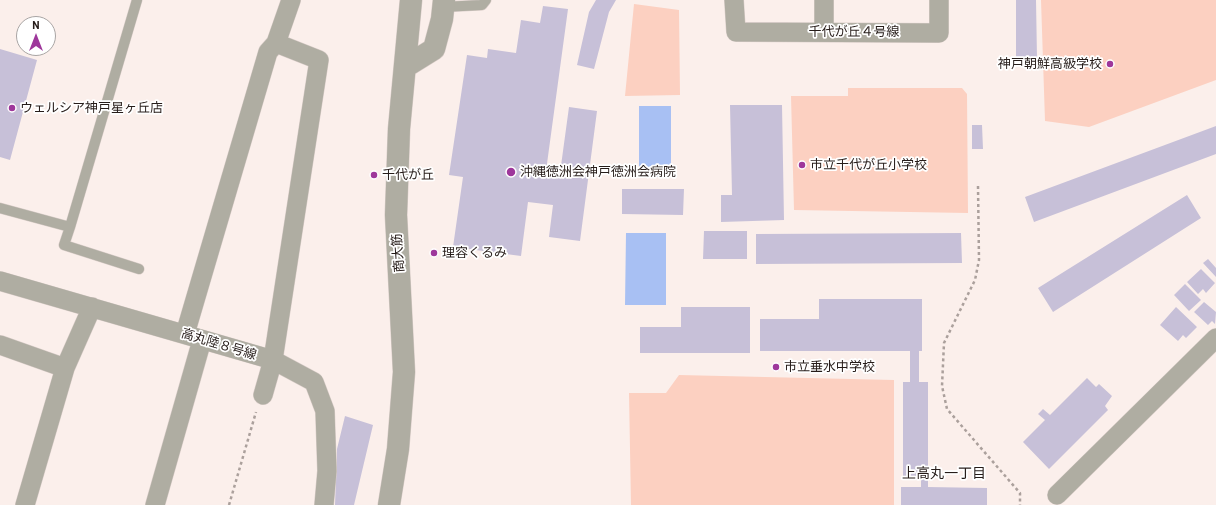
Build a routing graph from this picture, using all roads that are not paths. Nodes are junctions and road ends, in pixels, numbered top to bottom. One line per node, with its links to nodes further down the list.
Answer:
1 (137, 0): 13 (lane)
2 (291, 0): 10 (street)
3 (411, 0): 11 (street, 商大筋)
4 (486, 0): 8 (lane)
5 (734, 0): 9 (street, 千代が丘４号線)
6 (824, 0): 9 (street)
7 (938, 0): 9 (street, 千代が丘４号線)
8 (444, 3): 11 (street)
9 (824, 32)
10 (276, 43): 17 (street); 20 (street)
11 (405, 67): 27 (street, 商大筋)
12 (0, 208): 13 (lane)
13 (70, 227): 14 (lane)
14 (138, 269)
15 (0, 281): 16 (street, 高丸陸８号線)
16 (92, 307): 17 (street, 高丸陸８号線); 21 (street)
17 (194, 337): 20 (street, 高丸陸８号線); 25 (street)
18 (1216, 338): 23 (street)
19 (0, 345): 21 (street)
20 (273, 360): 22 (street); 26 (street, 高丸陸８号線)
21 (65, 368): 24 (street)
22 (263, 395)
23 (1057, 495)
24 (25, 505)
25 (156, 505)
26 (324, 505)
27 (389, 505)

